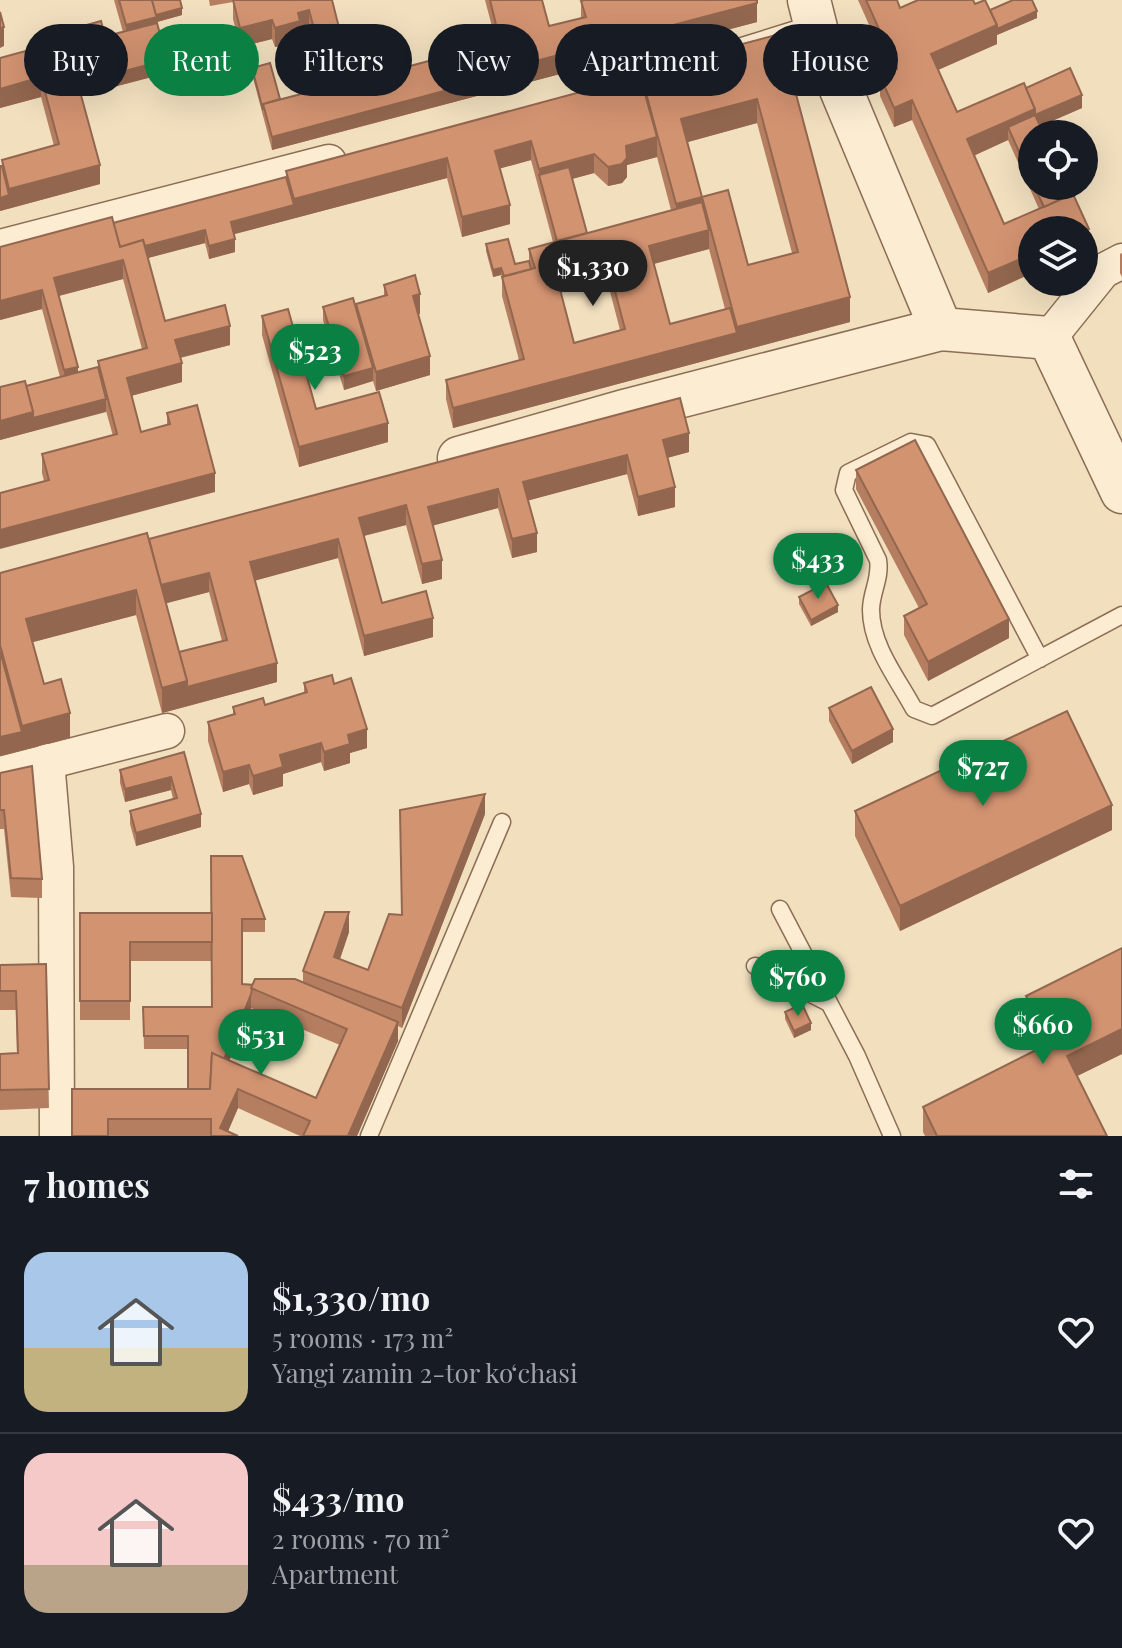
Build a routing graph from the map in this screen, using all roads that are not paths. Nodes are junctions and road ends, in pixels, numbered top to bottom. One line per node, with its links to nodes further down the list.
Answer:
1 (813, 16): 2 (street); 6 (street)
2 (747, 47)
3 (366, 152): 4 (street)
4 (0, 247)
5 (1122, 261): 7 (street)
6 (941, 329): 7 (street); 8 (street)
7 (1049, 338): 9 (street)
8 (418, 469)
9 (1122, 492)
10 (1122, 615): 11 (lane)
11 (1040, 659): 11 (lane)
12 (167, 731): 13 (street)
13 (47, 761): 14 (street); 19 (street)
14 (0, 774)
15 (502, 822): 20 (lane)
16 (780, 909): 18 (lane)
17 (755, 966): 18 (lane)
18 (829, 1003): 21 (lane)
19 (57, 1136)
20 (369, 1136)
21 (892, 1136)

